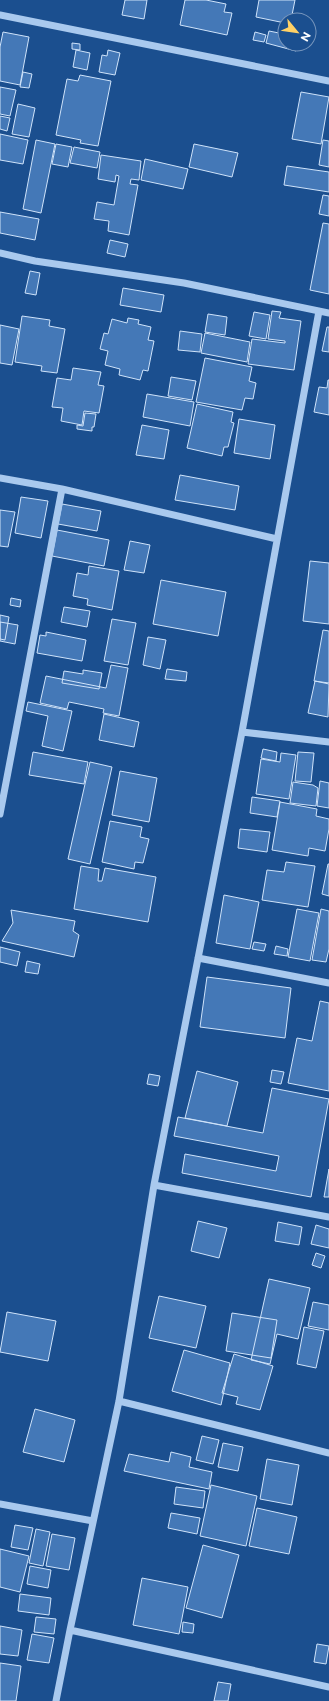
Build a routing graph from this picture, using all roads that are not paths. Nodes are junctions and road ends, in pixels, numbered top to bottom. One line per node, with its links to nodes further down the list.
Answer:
1 (0, 15): 2 (street)
2 (329, 81)
3 (0, 253): 4 (street)
4 (319, 311): 5 (street); 8 (street)
5 (329, 313)
6 (0, 478): 7 (street)
7 (62, 489): 8 (street); 11 (street)
8 (277, 538): 9 (street)
9 (242, 732): 10 (street); 12 (street)
10 (329, 742)
11 (0, 814)
12 (198, 958): 13 (street); 14 (street)
13 (329, 983)
14 (154, 1185): 15 (street); 16 (street)
15 (329, 1217)
16 (119, 1401): 17 (street); 19 (street)
17 (329, 1452)
18 (0, 1504): 19 (street)
19 (94, 1521): 20 (street)
20 (70, 1630): 21 (street); 22 (street)
21 (329, 1687)
22 (56, 1701)

